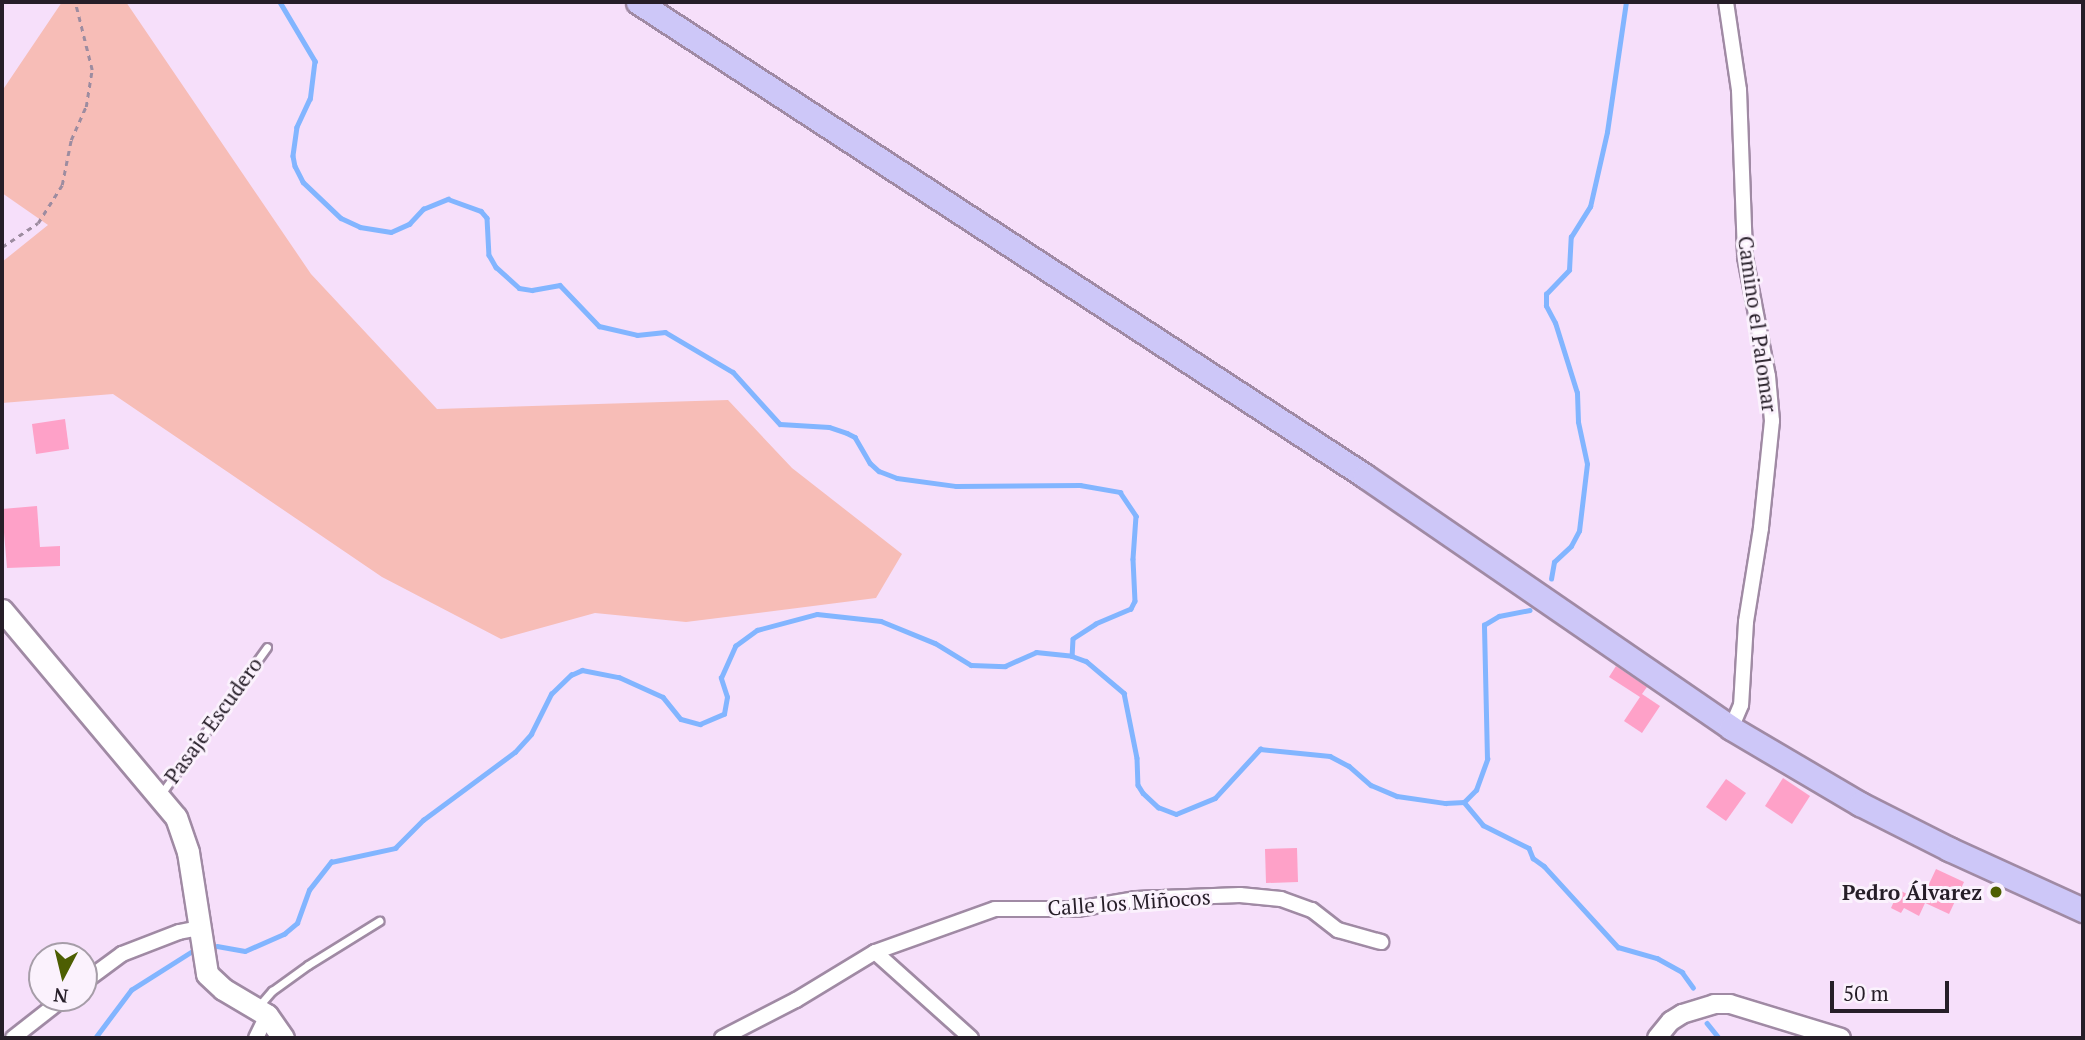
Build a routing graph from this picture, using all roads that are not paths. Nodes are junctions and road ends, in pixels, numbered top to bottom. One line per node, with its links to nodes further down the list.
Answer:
1 (638, 2): 5 (main road)
2 (1726, 2): 5 (street, Camino el Palomar)
3 (2, 610): 6 (main road)
4 (267, 647): 6 (lane, Pasaje Escudero)
5 (1731, 728): 7 (main road)
6 (160, 794): 9 (main road)
7 (2083, 910)
8 (379, 921): 14 (lane)
9 (200, 928): 12 (street); 14 (main road)
10 (1381, 942): 11 (street, Calle los Miñocos)
11 (875, 952): 18 (street, Calle los Miñocos); 19 (street)
12 (98, 972)
13 (46, 1012): 15 (street)
14 (262, 1012): 16 (street); 17 (main road)
15 (13, 1038)
16 (256, 1038)
17 (283, 1038)
18 (722, 1038)
19 (971, 1038)
20 (1657, 1038): 21 (street)
21 (1841, 1038)

